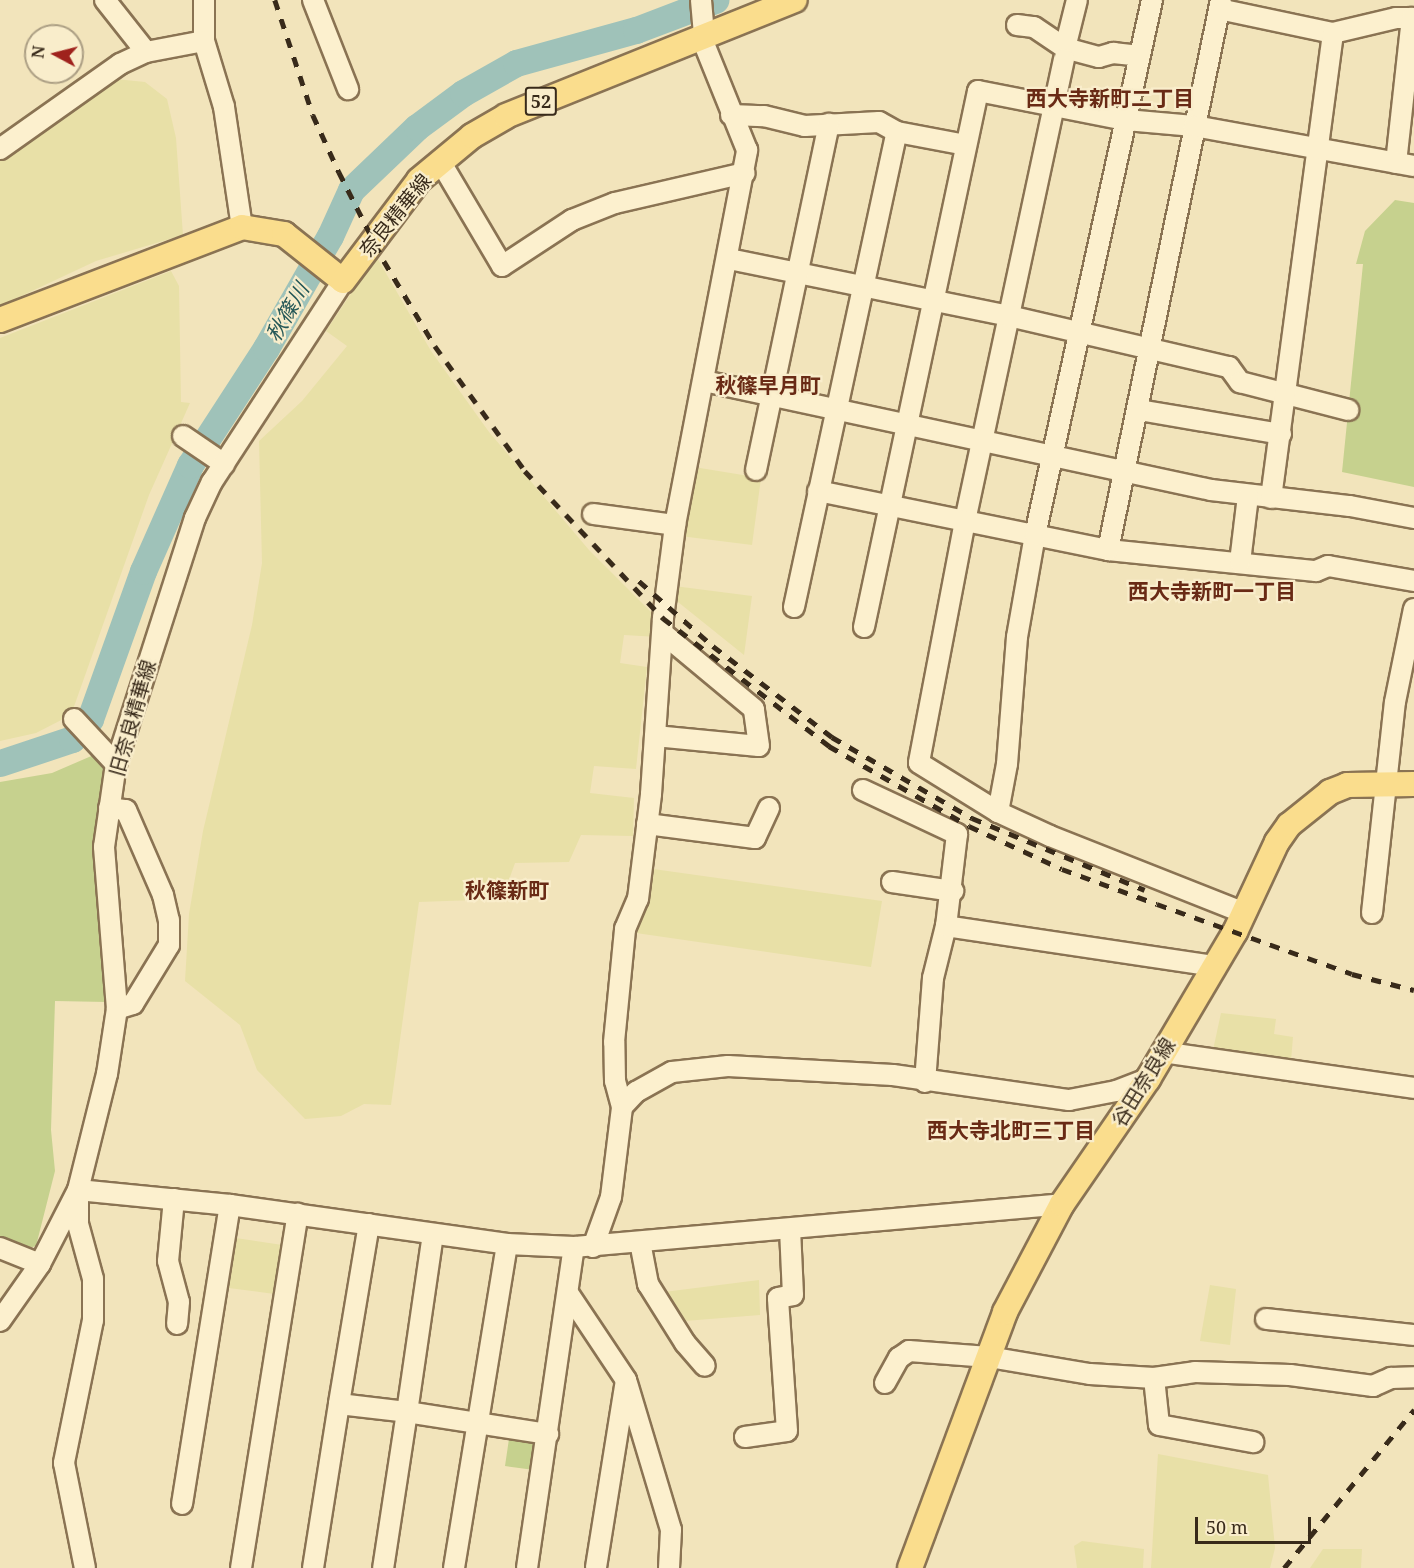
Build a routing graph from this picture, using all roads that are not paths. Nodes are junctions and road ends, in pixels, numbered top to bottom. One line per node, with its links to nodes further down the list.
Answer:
1 (105, 0): 14 (street)
2 (204, 0): 13 (street)
3 (313, 0): 17 (street)
4 (701, 0): 12 (street)
5 (795, 0): 12 (main road, 奈良精華線 / 52)
6 (1077, 0): 15 (street)
7 (1152, 0): 16 (street)
8 (1220, 5): 11 (street); 22 (street)
9 (1413, 18): 11 (street); 28 (street)
10 (1017, 25): 15 (street)
11 (1333, 33): 25 (street)
12 (703, 34): 19 (street); 27 (main road, 奈良精華線 / 52)
13 (204, 41): 14 (street); 30 (street)
14 (146, 52): 26 (street)
15 (1064, 53): 16 (street); 18 (street)
16 (1140, 56): 20 (street)
17 (348, 89)
18 (1053, 107): 20 (street); 24 (street); 36 (street)
19 (731, 115): 21 (street); 29 (street)
20 (1126, 120): 22 (street); 38 (street)
21 (829, 124): 23 (street); 32 (street)
22 (1194, 126): 25 (street); 39 (street)
23 (897, 132): 24 (street); 34 (street)
24 (966, 146): 35 (street)
25 (1321, 148): 28 (street); 41 (street)
26 (0, 149)
27 (440, 161): 29 (street); 33 (main road, 奈良精華線 / 52)
28 (1405, 164)
29 (745, 173): 31 (street)
30 (242, 227): 33 (main road); 37 (main road)
31 (729, 259): 32 (street); 40 (street)
32 (796, 270): 34 (street); 42 (street)
33 (338, 277): 51 (street, 旧奈良精華線 / 52)
34 (864, 287): 35 (street); 43 (street)
35 (932, 301): 36 (street); 46 (street)
36 (1009, 316): 38 (street); 49 (street)
37 (0, 320)
38 (1079, 333): 39 (street); 50 (street)
39 (1151, 351): 41 (street); 44 (street)
40 (704, 381): 42 (street); 61 (street)
41 (1288, 391): 45 (street); 47 (street)
42 (771, 394): 43 (street); 52 (street)
43 (836, 410): 46 (street); 54 (street)
44 (1138, 410): 47 (street); 53 (street)
45 (1348, 410)
46 (906, 425): 49 (street); 57 (street)
47 (1281, 434): 56 (street)
48 (183, 436): 51 (street)
49 (982, 440): 50 (street); 60 (street)
50 (1053, 456): 53 (street); 62 (street)
51 (224, 464): 72 (street, 旧奈良精華線 / 52)
52 (756, 470)
53 (1125, 472): 55 (street); 63 (street)
54 (818, 491): 57 (street); 66 (street)
55 (1248, 495): 56 (street); 64 (street)
56 (1271, 498): 59 (street)
57 (888, 505): 60 (street); 68 (street)
58 (593, 514): 61 (street)
59 (1414, 518)
60 (965, 521): 62 (street); 78 (street)
61 (675, 525): 69 (street)
62 (1035, 536): 63 (street); 78 (street)
63 (1108, 550): 64 (street)
64 (1240, 562): 65 (street)
65 (1414, 581)
66 (794, 607)
67 (1414, 609): 73 (street)
68 (864, 627)
69 (665, 635): 71 (street); 71 (street)
70 (74, 719): 72 (street)
71 (655, 736): 79 (street)
72 (116, 764): 76 (street, 旧奈良精華線 / 52)
73 (1387, 782): 74 (main road, 谷田奈良線); 82 (main road, 谷田奈良線); 83 (street)
74 (1414, 784)
75 (863, 790): 81 (street)
76 (109, 808): 86 (street, 旧奈良精華線 / 52); 86 (street)
77 (769, 808): 79 (street)
78 (998, 812): 82 (street)
79 (647, 824): 91 (street)
80 (892, 882): 81 (street)
81 (953, 891): 84 (street)
82 (1242, 912): 85 (main road, 谷田奈良線)
83 (1372, 913)
84 (946, 926): 85 (street); 89 (street)
85 (1215, 966): 87 (main road, 谷田奈良線)
86 (117, 1009): 92 (street, 旧奈良精華線 / 52)
87 (1162, 1052): 88 (main road, 谷田奈良線); 90 (street)
88 (1148, 1079): 89 (street); 94 (main road, 谷田奈良線)
89 (925, 1082): 91 (street)
90 (1414, 1088)
91 (622, 1107): 102 (street)
92 (78, 1190): 93 (street); 104 (street, 旧奈良精華線 / 52); 123 (street)
93 (174, 1199): 95 (street); 108 (street)
94 (1062, 1204): 98 (street); 110 (main road, 谷田奈良線)
95 (230, 1205): 96 (street); 122 (street)
96 (298, 1214): 97 (street); 124 (street)
97 (369, 1224): 99 (street); 116 (street)
98 (790, 1228): 100 (street); 120 (street)
99 (433, 1234): 101 (street); 117 (street)
100 (640, 1242): 102 (street); 111 (street)
101 (507, 1244): 102 (street); 118 (street)
102 (584, 1247): 105 (street)
103 (0, 1248): 104 (street)
104 (39, 1264): 107 (street, 旧奈良精華線 / 52)
105 (568, 1293): 114 (street); 119 (street)
106 (1266, 1319): 109 (street)
107 (0, 1321)
108 (177, 1324)
109 (1414, 1335)
110 (988, 1357): 113 (street); 115 (street); 131 (main road, 谷田奈良線)
111 (705, 1366)
112 (1414, 1377): 113 (street)
113 (1154, 1378): 121 (street)
114 (626, 1380): 129 (street); 130 (street)
115 (885, 1383)
116 (339, 1404): 117 (street); 125 (street)
117 (407, 1412): 118 (street); 126 (street)
118 (477, 1422): 119 (street); 127 (street)
119 (548, 1434): 128 (street)
120 (746, 1437)
121 (1253, 1442)
122 (182, 1504)
123 (85, 1568)
124 (241, 1568)
125 (313, 1568)
126 (383, 1568)
127 (454, 1568)
128 (526, 1568)
129 (596, 1568)
130 (669, 1568)
131 (910, 1568)

